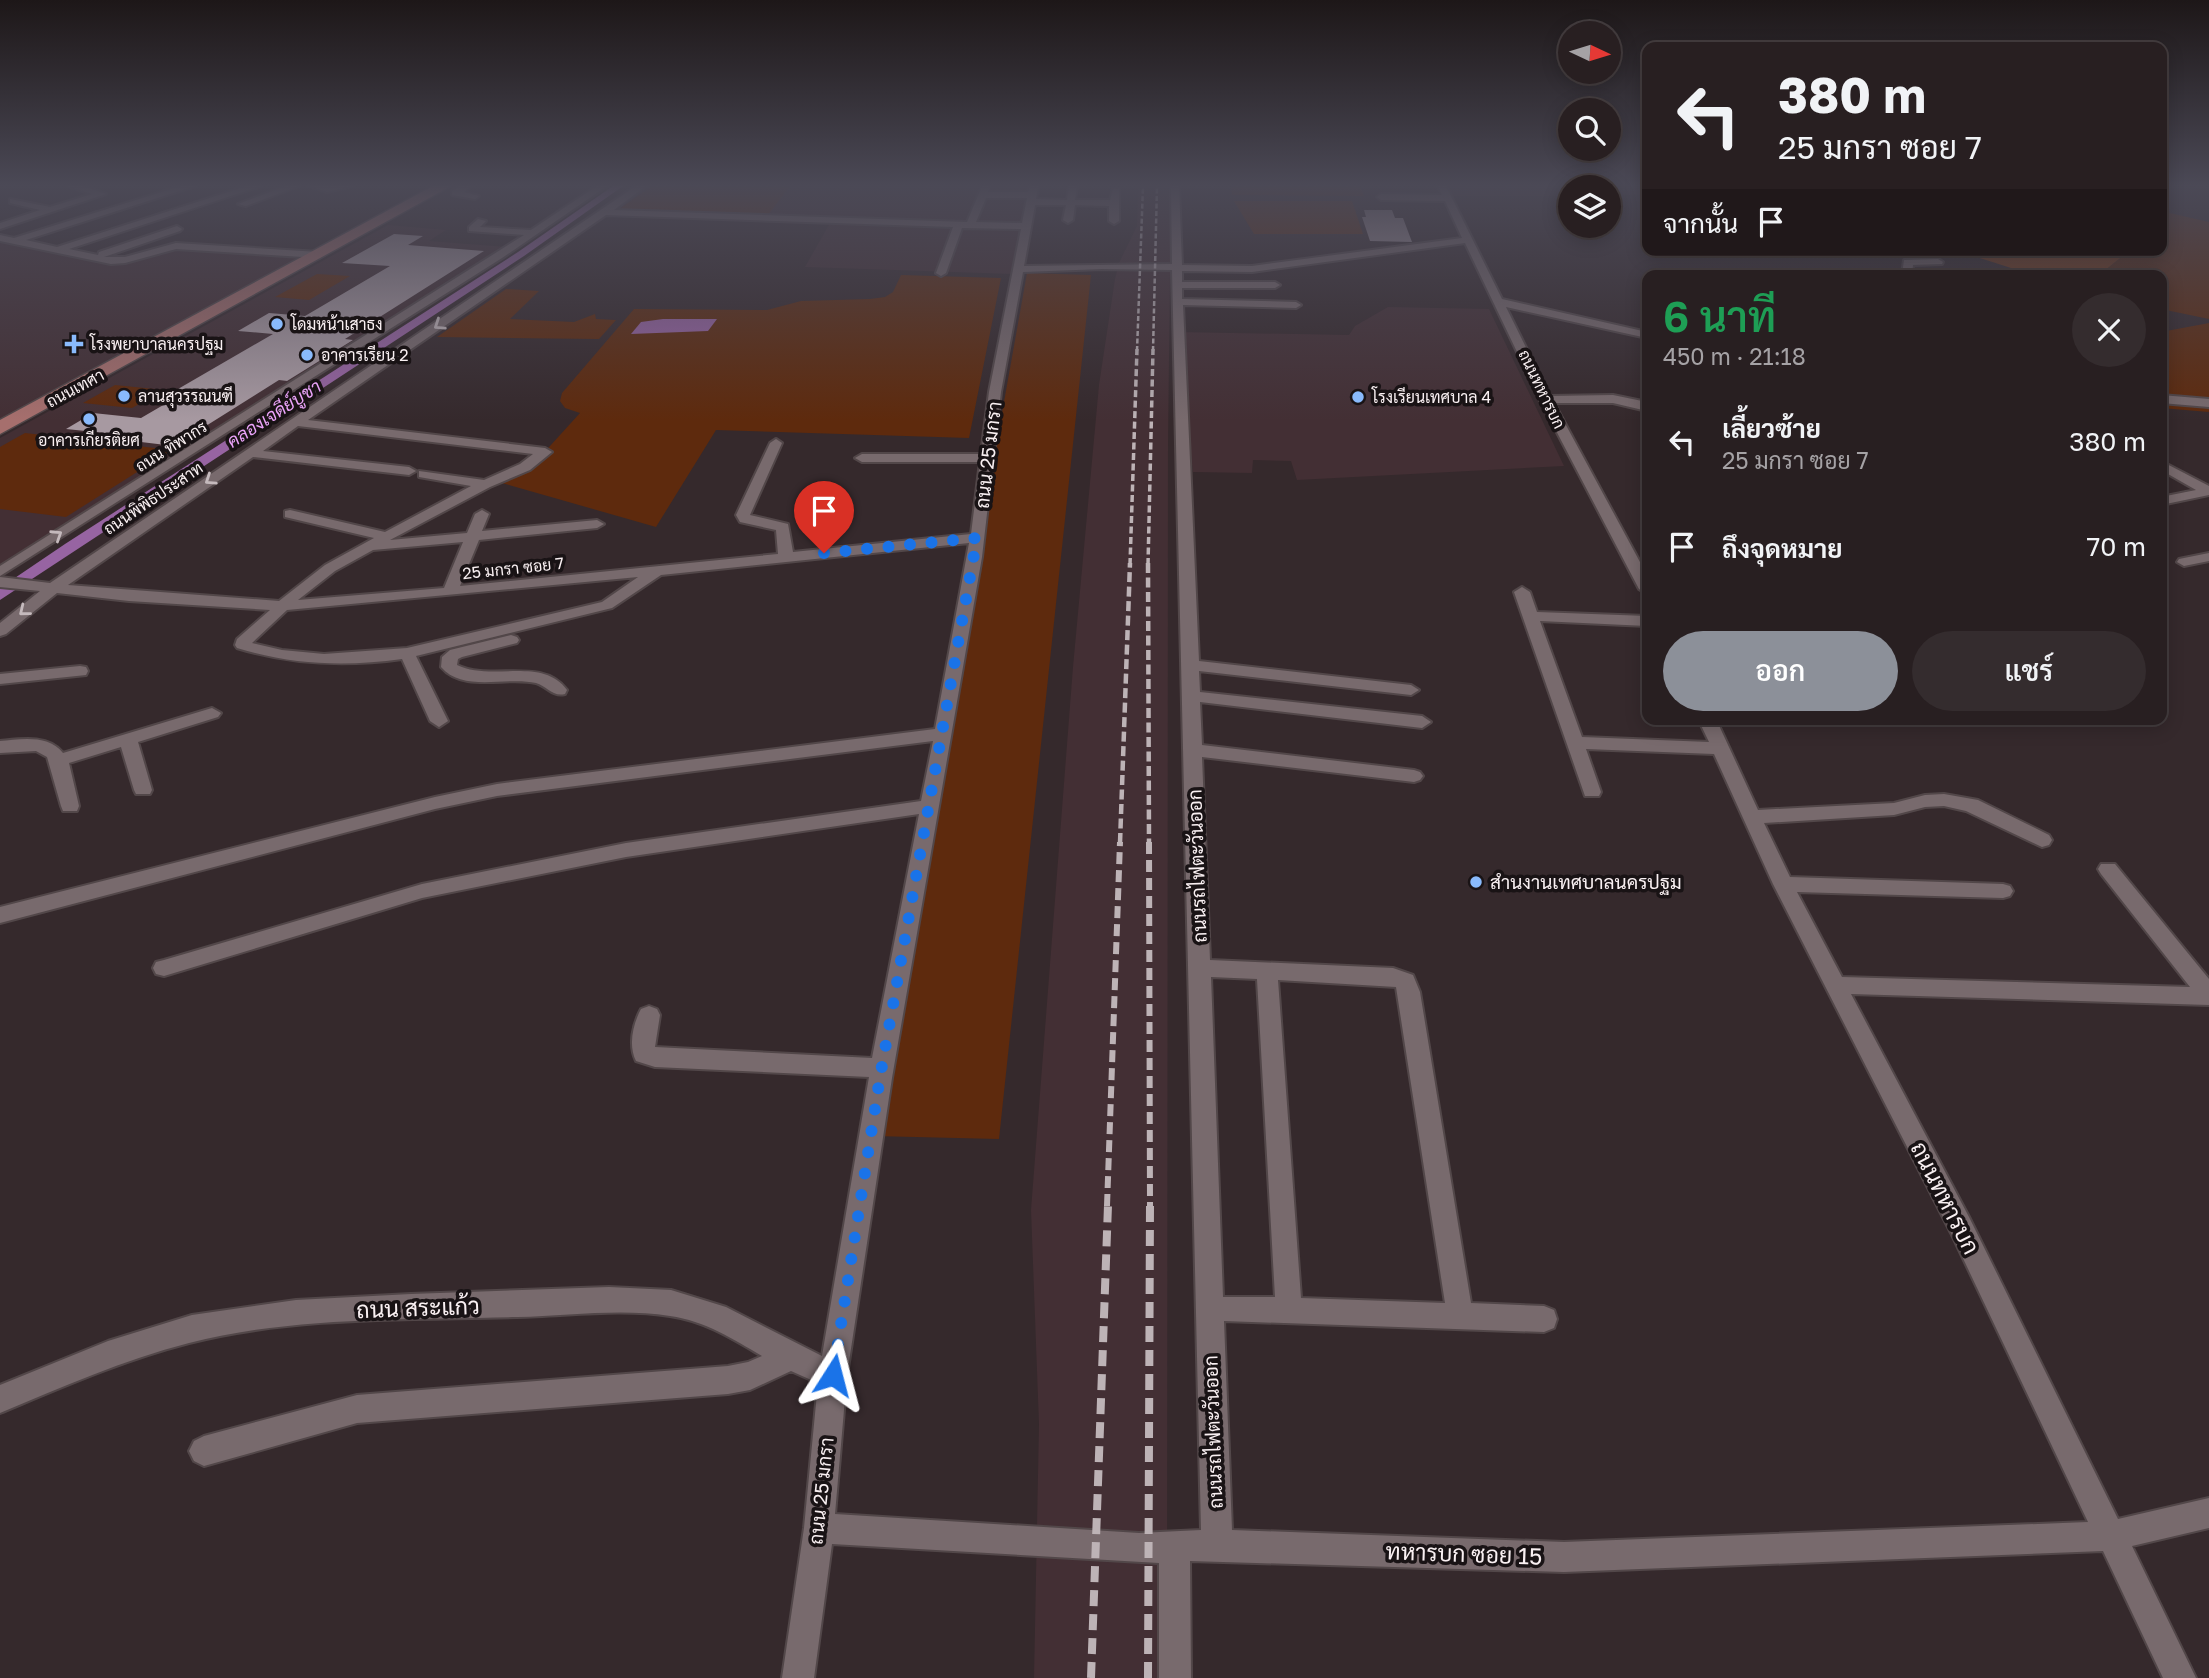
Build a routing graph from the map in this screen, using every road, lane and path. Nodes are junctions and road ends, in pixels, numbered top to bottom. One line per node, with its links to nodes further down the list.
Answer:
1 (302, 264): 21 (main road, ถนนเทศา)
2 (486, 264): 43 (street, ถนน ทิพากร, one-way to 2)
3 (529, 264): 20 (street, ถนนพิพิธประสาท, one-way to 20)
4 (945, 264): 10 (street)
5 (1018, 264): 9 (street, ถนน 25 มกรา)
6 (1177, 264): 11 (street, ถนนรถไฟตะวันออก)
7 (1287, 264): 11 (street)
8 (1481, 264): 13 (street, ถนนทหารบก)
9 (1017, 268): 11 (street); 25 (street, ถนน 25 มกรา)
10 (942, 273)
11 (1177, 285): 12 (street); 14 (street); 55 (street, ถนนรถไฟตะวันออก)
12 (1275, 285)
13 (1500, 302): 15 (street); 16 (street, ถนนทหารบก)
14 (1296, 305)
15 (1642, 334)
16 (1546, 400): 19 (street); 44 (street, ถนนทหารบก)
17 (2167, 400): 18 (street)
18 (2209, 403)
19 (1642, 406)
20 (296, 422): 23 (street, ถนนพิพิธประสาท); 29 (street)
21 (0, 428)
22 (776, 443): 39 (street)
23 (250, 453): 27 (street); 46 (street, ถนนพิพิธประสาท, one-way to 46)
24 (862, 458): 25 (street)
25 (987, 458): 37 (street, ถนน 25 มกรา)
26 (2167, 468): 30 (street)
27 (409, 471)
28 (424, 474): 29 (street)
29 (485, 484): 35 (street)
30 (2209, 491): 31 (street)
31 (2167, 500)
32 (290, 514): 35 (street)
33 (482, 514): 36 (street)
34 (597, 524): 36 (street)
35 (385, 536): 38 (street)
36 (473, 536): 38 (street); 47 (street)
37 (977, 538): 39 (street, 25 มกรา ซอย 7); 65 (street, ถนน 25 มกรา)
38 (364, 547): 49 (street)
39 (786, 556): 42 (street, 25 มกรา ซอย 7)
40 (2209, 557): 41 (street)
41 (2184, 562)
42 (659, 569): 47 (street, 25 มกรา ซอย 7); 52 (street)
43 (0, 572)
44 (1642, 580)
45 (0, 582): 46 (street, 25 มกรา ซอย 7)
46 (47, 587): 49 (street, 25 มกรา ซอย 7); 53 (street, ถนนพิพิธประสาท, one-way to 53)
47 (450, 592): 49 (street, 25 มกรา ซอย 7)
48 (1522, 592): 50 (street)
49 (284, 606): 54 (street)
50 (1530, 617): 51 (street); 67 (street)
51 (1642, 621)
52 (536, 622): 54 (street); 58 (street)
53 (0, 631)
54 (407, 653): 62 (street)
55 (1191, 665): 59 (street); 60 (street, ถนนรถไฟตะวันออก)
56 (80, 671): 57 (street)
57 (0, 679)
58 (559, 690)
59 (1411, 690)
60 (1192, 696): 63 (street); 70 (street, ถนนรถไฟตะวันออก)
61 (212, 713): 66 (street)
62 (439, 721)
63 (1422, 722)
64 (1709, 725): 69 (street, ถนนทหารบก)
65 (940, 734): 76 (street, ถนน 25 มกรา); 82 (street)
66 (128, 739): 71 (street); 73 (street)
67 (1575, 743): 69 (street); 74 (street)
68 (0, 747): 71 (street)
69 (1719, 748): 77 (street, ถนนทหารบก)
70 (1194, 750): 72 (street); 84 (street, ถนนรถไฟตะวันออก)
71 (60, 760): 75 (street)
72 (1414, 776)
73 (143, 790)
74 (1592, 792)
75 (70, 806)
76 (928, 806): 83 (street); 89 (street, ถนน 25 มกรา)
77 (1751, 817): 78 (street); 80 (street, ถนนทหารบก)
78 (2042, 840)
79 (2108, 869): 87 (street)
80 (1783, 884): 81 (street); 86 (street, ถนนทหารบก)
81 (2003, 891)
82 (0, 915)
83 (164, 968)
84 (1200, 968): 85 (street); 101 (street, ถนนรถไฟตะวันออก)
85 (1266, 971): 91 (street); 92 (street)
86 (1836, 985): 87 (street); 100 (street, ถนนทหารบก)
87 (2209, 996)
88 (649, 1015): 89 (street)
89 (882, 1068): 95 (street, ถนน 25 มกรา)
90 (1226, 1309): 91 (street)
91 (1289, 1311): 92 (street)
92 (1460, 1316): 93 (street)
93 (1545, 1319)
94 (791, 1357): 95 (street, ถนน สระแก้ว); 96 (street, ถนน สระแก้ว); 97 (street)
95 (833, 1375): 99 (street, ถนน 25 มกรา)
96 (0, 1399)
97 (204, 1451)
98 (2209, 1513): 100 (street, ทหารบก ซอย 15)
99 (819, 1528): 102 (street, ทหารบก ซอย 15); 103 (street, ถนน 25 มกรา)
100 (2109, 1535): 101 (street, ทหารบก ซอย 15); 105 (street, ถนนทหารบก)
101 (1217, 1545): 102 (street, ทหารบก ซอย 15)
102 (1174, 1547): 104 (street)
103 (798, 1678)
104 (1175, 1678)
105 (2180, 1678)

